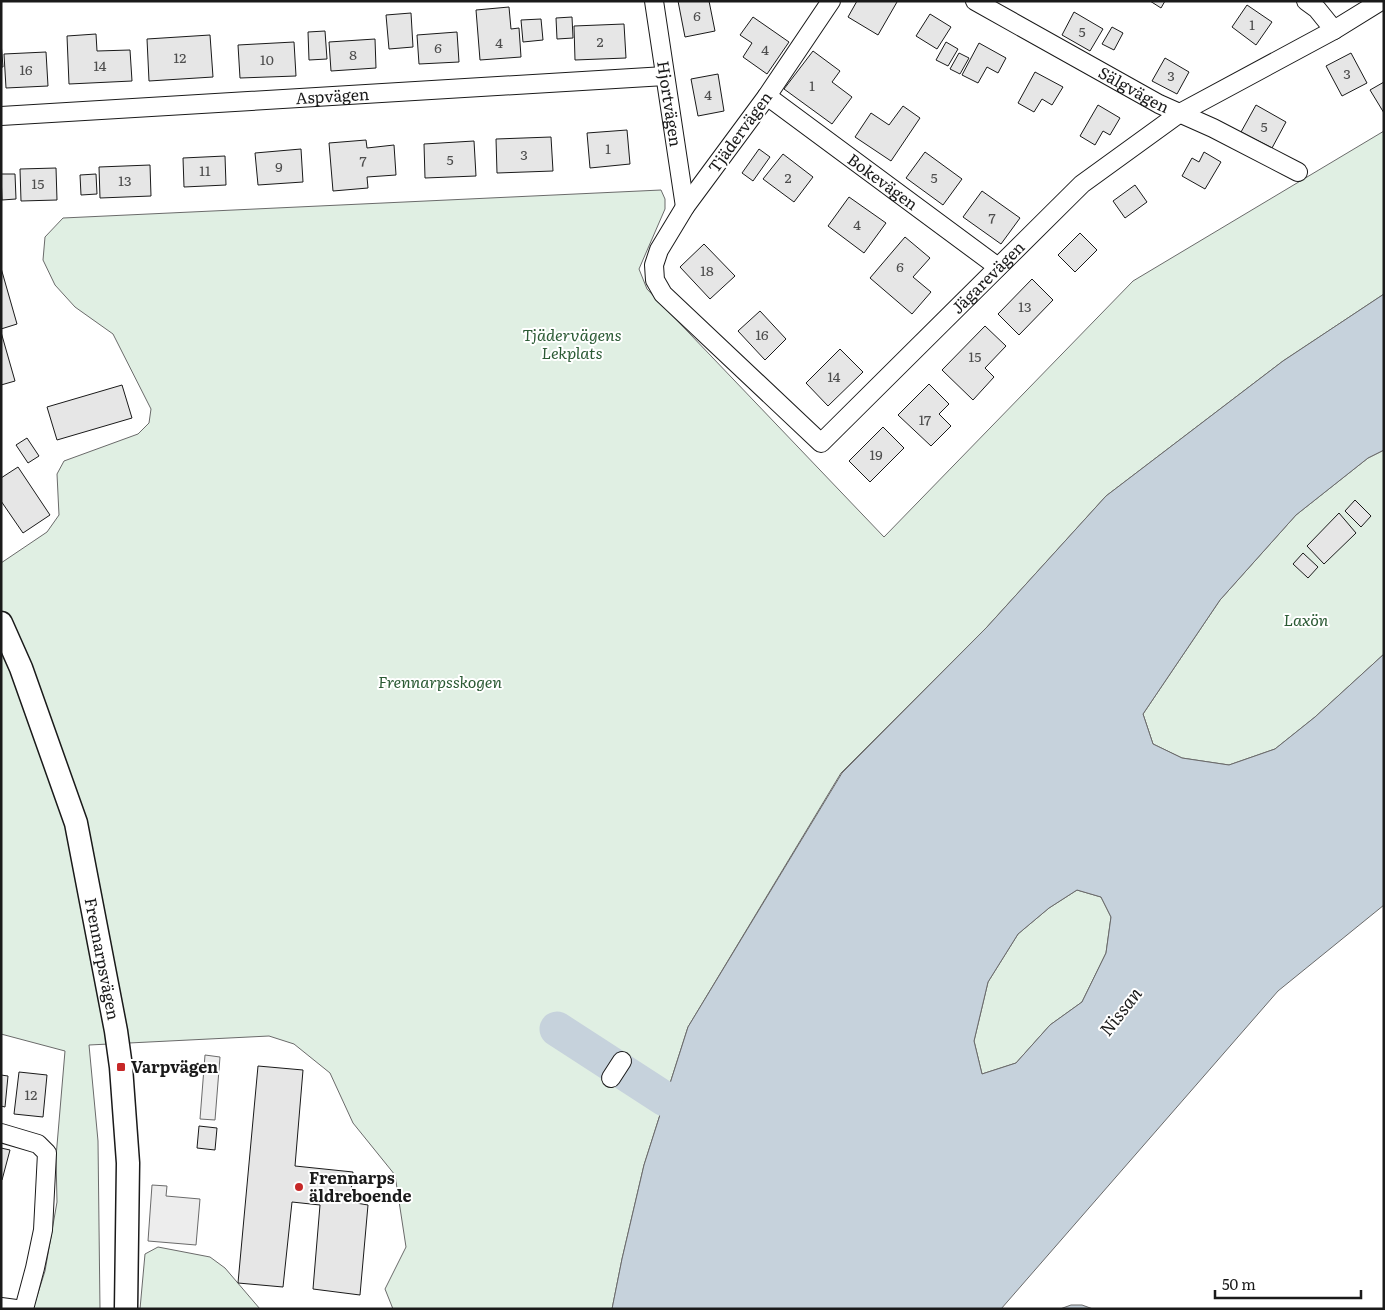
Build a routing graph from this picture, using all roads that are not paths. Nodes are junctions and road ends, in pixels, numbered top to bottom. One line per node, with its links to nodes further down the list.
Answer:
1 (654, 1): 7 (street, Hjortvägen)
2 (831, 1): 8 (street, Tjädervägen)
3 (975, 1): 9 (street, Sälgvägen)
4 (1306, 1): 6 (street)
5 (1381, 1): 6 (street, Jägarevägen)
6 (1334, 30): 9 (street, Jägarevägen)
7 (665, 76): 10 (street, Aspvägen); 12 (street, Hjortvägen)
8 (767, 96): 12 (street, Tjädervägen); 14 (street, Bokevägen)
9 (1180, 113): 11 (street, Sälgvägen); 14 (street, Jägarevägen)
10 (1, 116)
11 (1298, 172)
12 (685, 207): 13 (street, Tjädervägen)
13 (654, 265): 14 (street, Jägarevägen)
14 (998, 267)
15 (1, 623): 22 (street, Frennarpsvägen)
16 (622, 1061): 17 (street)
17 (611, 1078)
18 (1, 1133): 21 (street)
19 (1, 1307): 20 (street)
20 (16, 1309)
21 (24, 1309)
22 (126, 1309)

